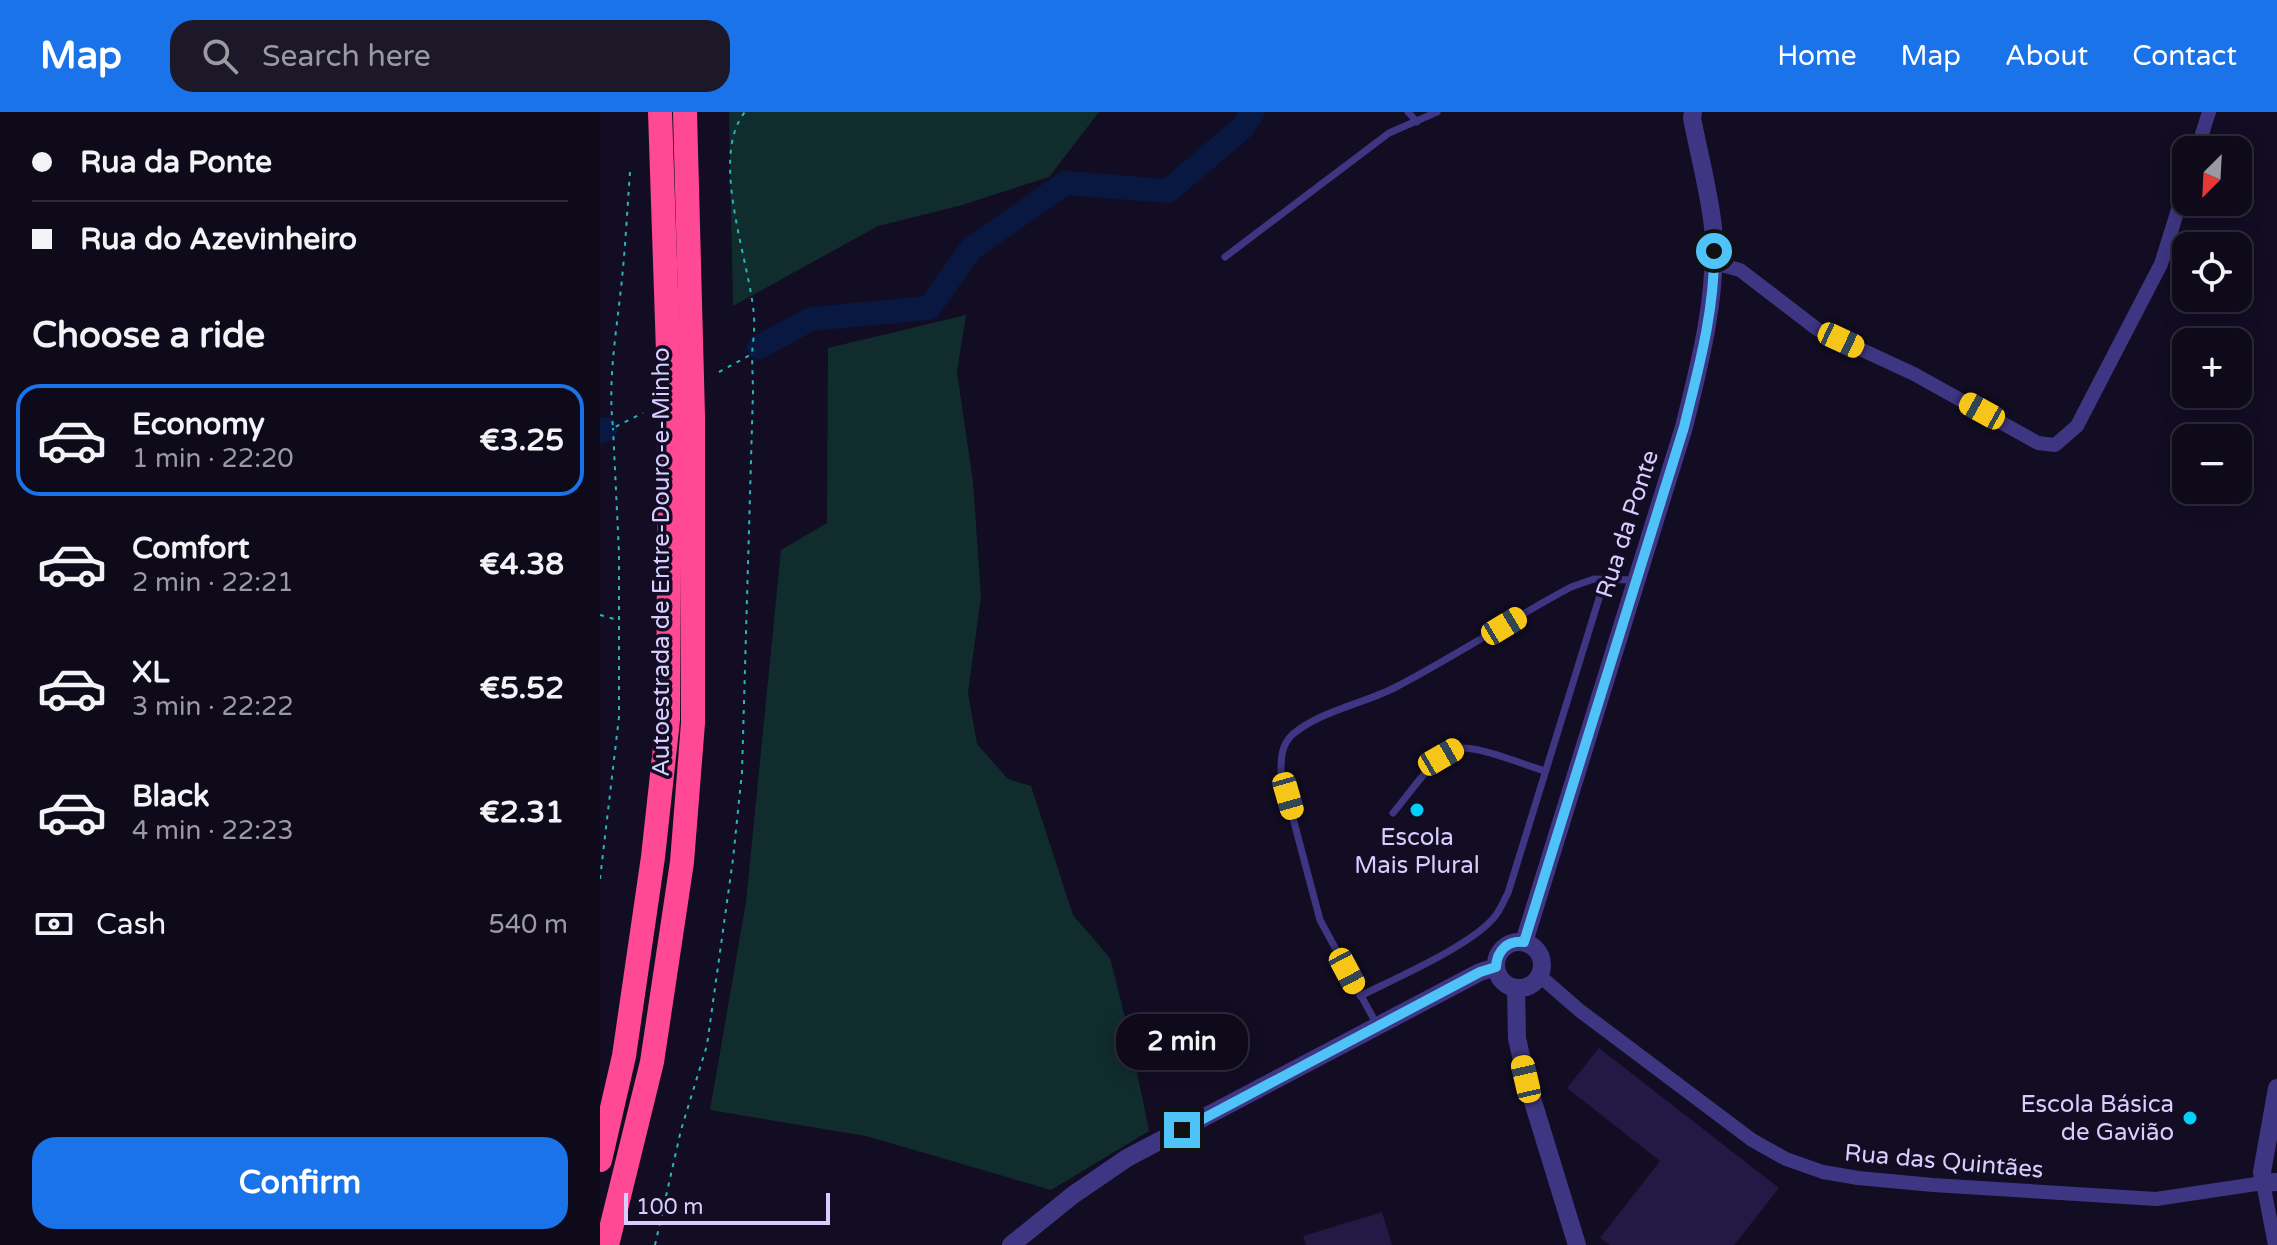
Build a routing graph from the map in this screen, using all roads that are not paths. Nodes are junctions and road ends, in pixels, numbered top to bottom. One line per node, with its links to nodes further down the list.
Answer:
1 (660, 112): 23 (highway, Autoestrada de Entre-Douro-e-Minho)
2 (685, 112): 25 (highway, Autoestrada de Entre-Douro-e-Minho)
3 (1408, 112): 7 (lane)
4 (1437, 112): 7 (lane)
5 (1693, 112): 11 (street, Rua da Ponte)
6 (2209, 112): 8 (street)
7 (1417, 122): 10 (lane)
8 (2201, 136)
9 (2176, 216): 11 (street)
10 (1225, 257)
11 (1714, 263): 13 (street, Rua da Ponte)
12 (1605, 579): 13 (lane); 14 (lane); 20 (lane)
13 (1634, 580): 16 (street, Rua da Ponte)
14 (1545, 771): 15 (lane); 20 (lane)
15 (1393, 813)
16 (1524, 942): 17 (street); 18 (street)
17 (1496, 967): 19 (street); 21 (street)
18 (1540, 976): 19 (street); 24 (street, Rua das Quintães)
19 (1516, 988): 27 (street)
20 (1360, 996): 21 (lane)
21 (1377, 1025): 26 (street)
22 (2277, 1088): 24 (street)
23 (600, 1160)
24 (2270, 1182): 28 (street)
25 (607, 1245)
26 (1011, 1245)
27 (1577, 1245)
28 (2275, 1245)

